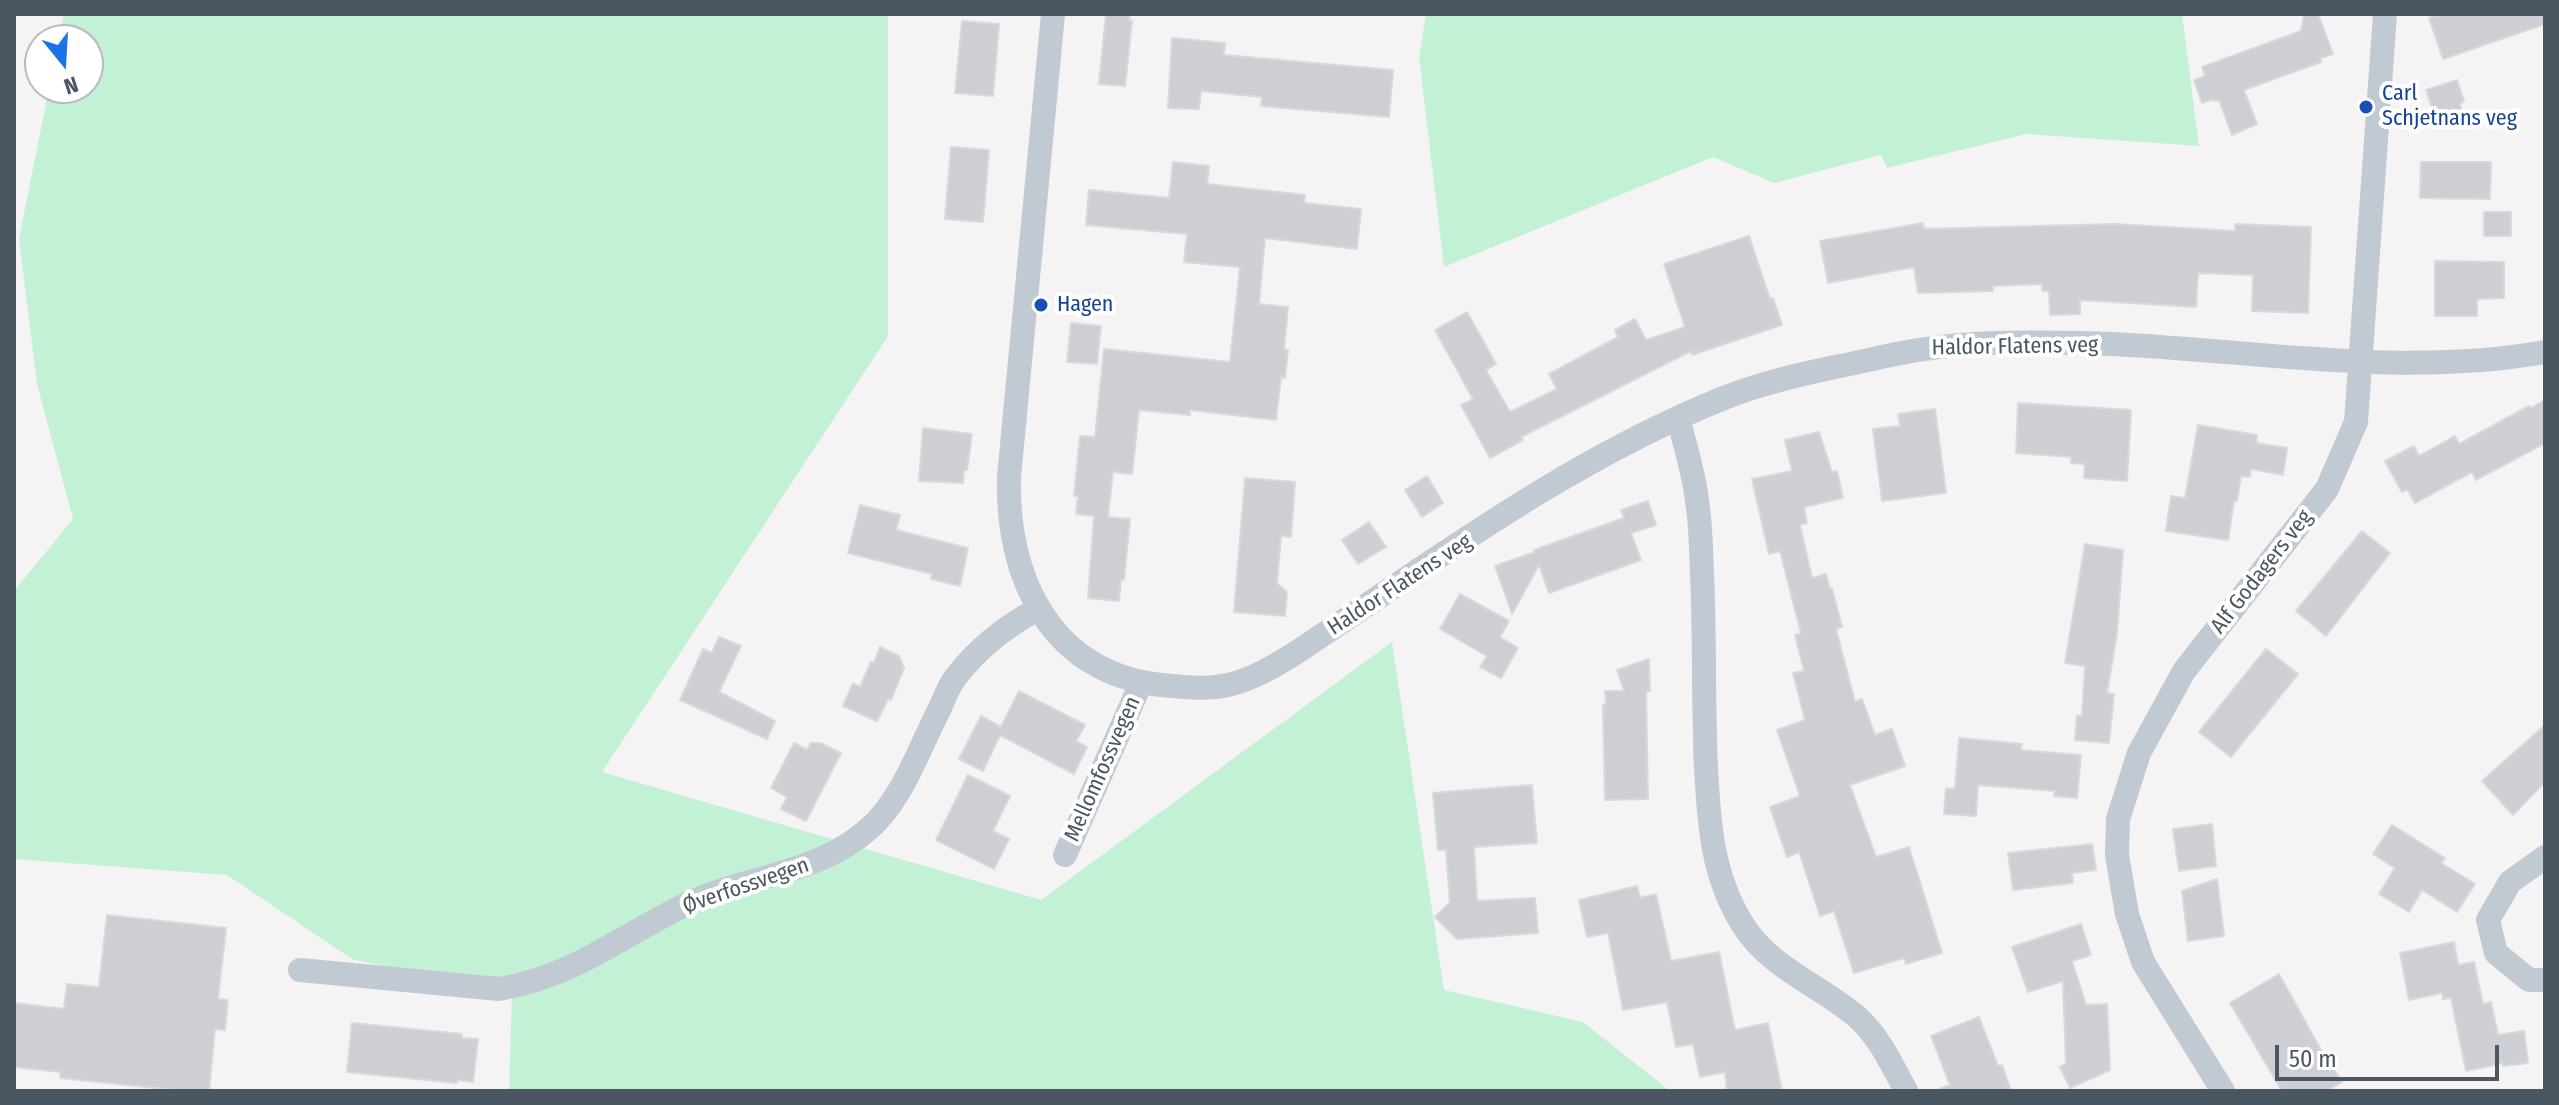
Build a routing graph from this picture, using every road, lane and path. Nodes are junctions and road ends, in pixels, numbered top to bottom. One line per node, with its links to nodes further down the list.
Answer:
1 (1053, 14): 6 (street, Haldor Flatens veg)
2 (2385, 14): 4 (street, Alf Godagers veg)
3 (2545, 352): 4 (street)
4 (2361, 362): 5 (street, Haldor Flatens veg); 13 (street, Alf Godagers veg)
5 (1678, 418): 7 (street, Haldor Flatens veg); 12 (street)
6 (1038, 609): 7 (street, Haldor Flatens veg); 10 (street, Øverfossvegen)
7 (1141, 683): 8 (street, Mellomfossvegen)
8 (1065, 855)
9 (2545, 857): 11 (street)
10 (300, 970)
11 (2545, 980)
12 (1906, 1091)
13 (2223, 1091)

